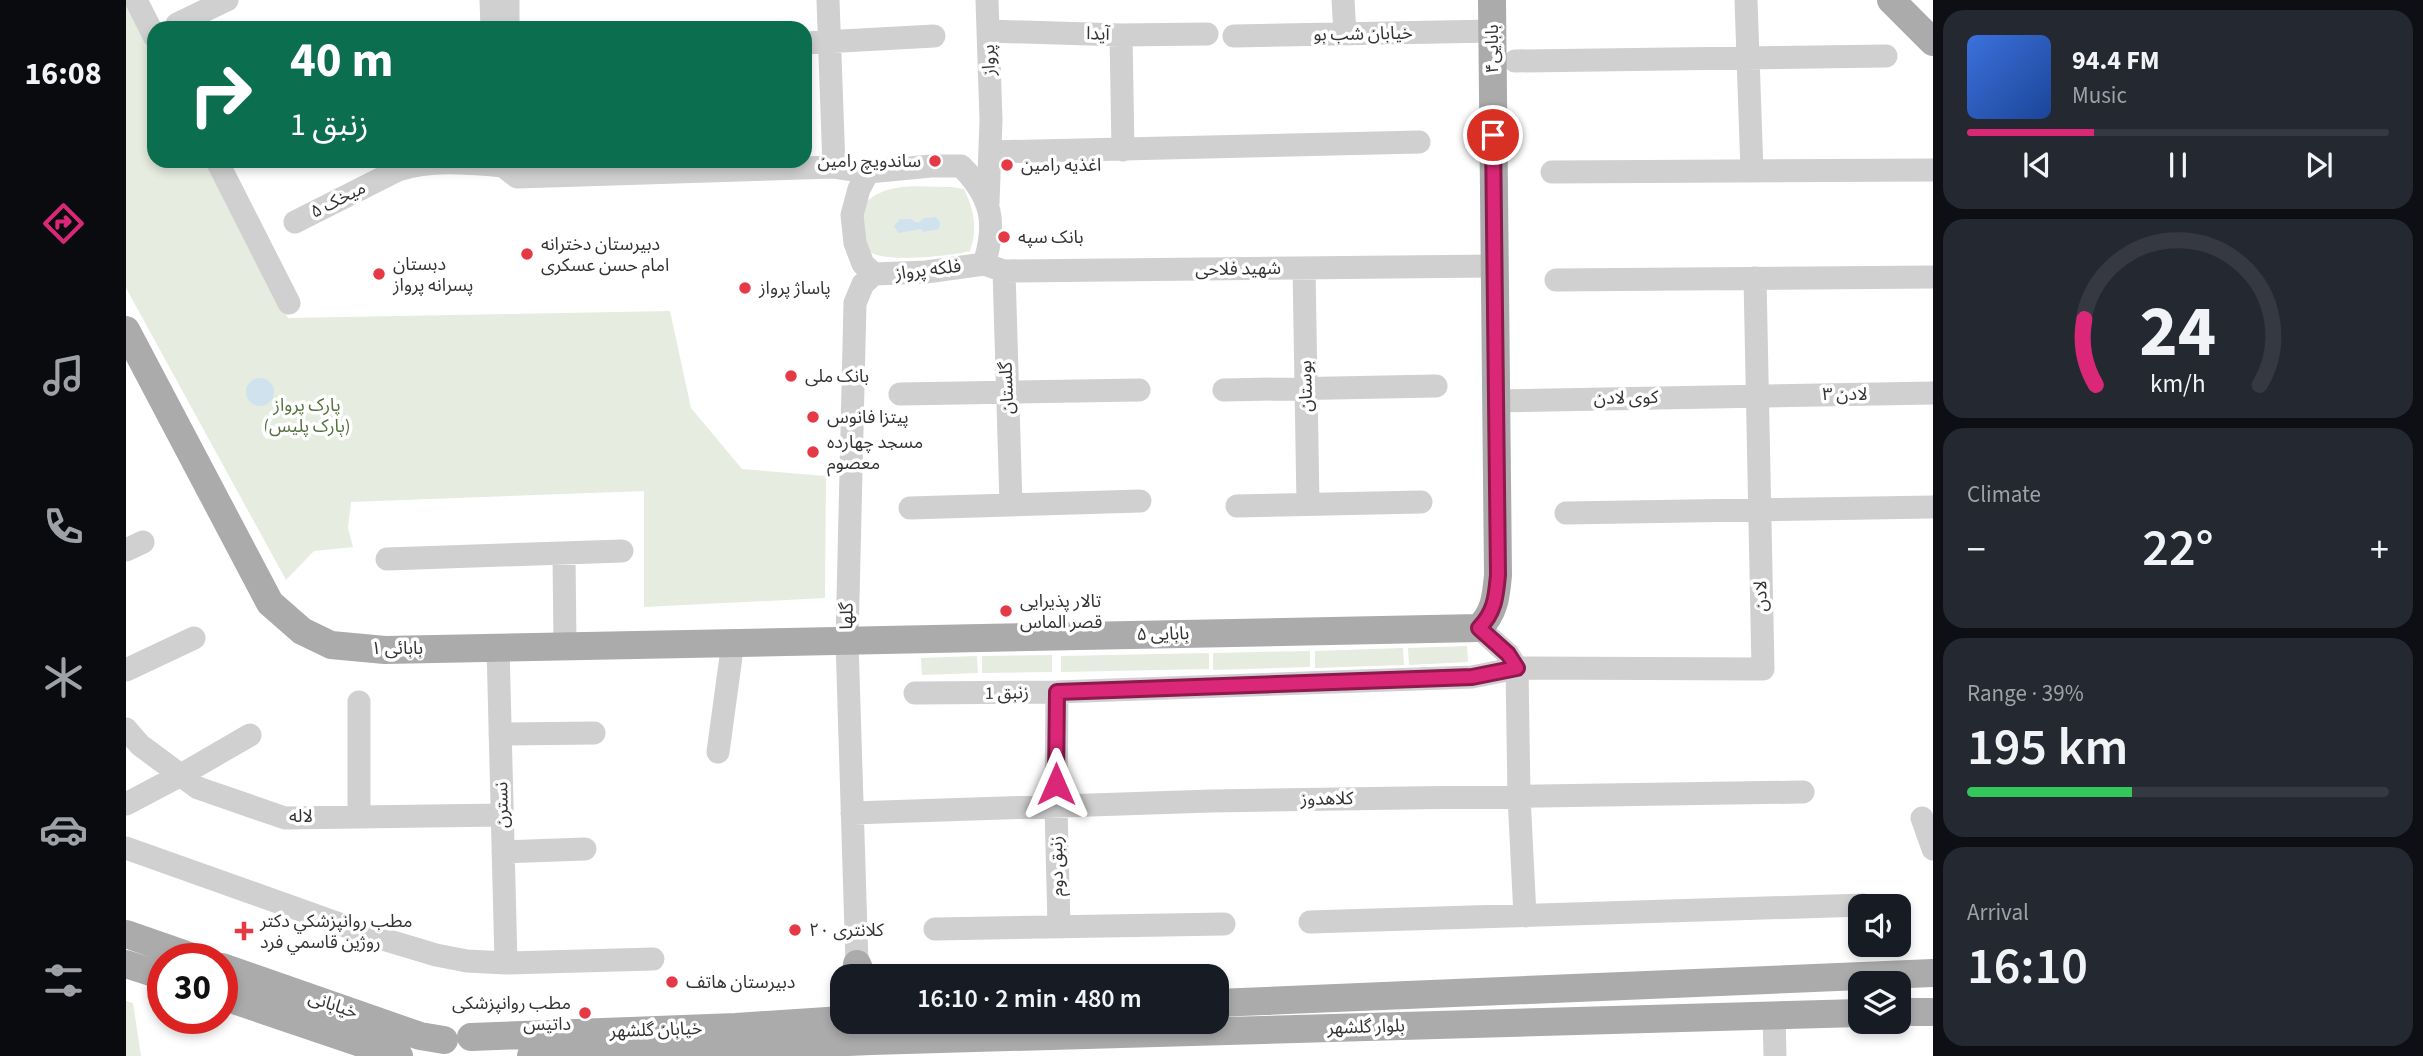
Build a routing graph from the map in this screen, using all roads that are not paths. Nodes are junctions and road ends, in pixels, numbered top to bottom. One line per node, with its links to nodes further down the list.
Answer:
1 (136, 0): 14 (street)
2 (227, 0): 11 (street)
3 (491, 0): 12 (street)
4 (508, 0): 13 (street)
5 (828, 0): 24 (street)
6 (987, 0): 15 (street, پرواز)
7 (1343, 0): 18 (street)
8 (1492, 0): 16 (main road, بابایی۴)
9 (1746, 0): 26 (street)
10 (1891, 0): 22 (main road)
11 (183, 21)
12 (492, 21)
13 (508, 21)
14 (147, 22)
15 (988, 31): 19 (street, آیدا); 28 (street, پرواز)
16 (1492, 31): 18 (street, خیابان شب بو); 45 (main road, بابایی۴)
17 (1208, 34): 19 (street, آیدا)
18 (1345, 34): 21 (street, خیابان شب بو)
19 (1121, 35): 30 (street)
20 (934, 36): 24 (street)
21 (1234, 36)
22 (1933, 42)
23 (812, 43): 24 (street)
24 (830, 43): 33 (street)
25 (1886, 56): 26 (street)
26 (1748, 58): 27 (street); 40 (street)
27 (1515, 61)
28 (991, 120): 31 (street, پرواز); 32 (street, پرواز)
29 (1419, 142): 30 (street)
30 (1123, 150): 31 (street)
31 (990, 152): 43 (street, پرواز)
32 (961, 166): 41 (street); 43 (street, فلکه پرواز)
33 (834, 167): 38 (street, میخک ۵); 41 (street, میخک ۵)
34 (221, 168): 52 (street)
35 (404, 168): 44 (street, میخک ۵)
36 (507, 168): 37 (street, میخک ۵)
37 (802, 168)
38 (812, 168)
39 (1933, 170): 40 (street)
40 (1752, 171): 42 (street)
41 (867, 172): 48 (street, فلکه پرواز)
42 (1552, 172)
43 (988, 210): 46 (street, فلکه پرواز)
44 (295, 222)
45 (1493, 266): 47 (street, شهید فلاحی); 62 (main road, بابایی۴)
46 (994, 268): 47 (street, شهید فلاحی); 48 (street, فلکه پرواز); 58 (street, گلستان)
47 (1304, 268): 55 (street, بوستان)
48 (874, 274): 77 (street, گلها)
49 (1933, 277): 50 (street)
50 (1755, 278): 51 (street); 61 (street, لادن)
51 (1556, 279)
52 (289, 303)
53 (126, 332): 80 (main road, بابائی ۱)
54 (1436, 386): 55 (street)
55 (1306, 388): 57 (street); 65 (street, بوستان)
56 (1139, 390): 58 (street)
57 (1224, 390)
58 (1007, 392): 60 (street); 66 (street, گلستان)
59 (1933, 393): 61 (street, لادن ۳)
60 (900, 394)
61 (1757, 394): 62 (street, کوی لادن); 70 (street, لادن)
62 (1495, 401): 75 (main road, بابایی۴)
63 (1140, 501): 66 (street)
64 (1421, 502): 65 (street)
65 (1308, 504): 67 (street)
66 (1011, 505): 69 (street)
67 (1237, 506)
68 (1933, 507): 70 (street)
69 (910, 508)
70 (1760, 510): 71 (street); 81 (street, لادن)
71 (1566, 513)
72 (622, 551): 73 (street)
73 (564, 555): 74 (street); 79 (street)
74 (387, 559)
75 (1479, 628): 77 (main road, ۵ بابایی); 81 (street)
76 (194, 638): 82 (street)
77 (846, 641): 78 (main road, بابائی ۱); 96 (street, گلها)
78 (733, 642): 79 (main road, بابائی ۱); 90 (street)
79 (565, 645): 80 (main road, بابائی ۱)
80 (498, 646): 88 (street, نسترن)
81 (1517, 668): 83 (street, زنبق 1); 93 (street)
82 (126, 670)
83 (1057, 692): 84 (street, زنبق 1); 95 (street, زنبق دوم)
84 (915, 693)
85 (359, 702): 97 (street)
86 (126, 729): 91 (street, لاله)
87 (594, 733): 88 (street)
88 (500, 734): 98 (street, نسترن)
89 (250, 735): 91 (street)
90 (718, 752)
91 (181, 775): 94 (street); 97 (street, لاله)
92 (1802, 792): 93 (street, کلاهدوز)
93 (1519, 796): 95 (street, کلاهدوز); 105 (street)
94 (126, 804)
95 (1056, 807): 96 (street, کلاهدوز); 108 (street, زنبق دوم)
96 (852, 813): 115 (street, گلها)
97 (359, 815): 98 (street, لاله)
98 (502, 815): 103 (street, نسترن)
99 (1922, 818): 102 (street)
100 (126, 848): 113 (street)
101 (585, 849): 103 (street)
102 (1933, 849)
103 (503, 852): 113 (street, نسترن)
104 (1848, 906): 105 (street)
105 (1525, 916): 106 (street)
106 (1310, 922)
107 (1224, 924): 108 (street)
108 (1059, 926): 109 (street)
109 (934, 929)
110 (126, 934): 111 (main road)
111 (152, 943)
112 (653, 959): 113 (street)
113 (506, 963)
114 (126, 964): 116 (main road)
115 (857, 964)
116 (147, 971)
117 (238, 973): 126 (main road, خیابانی)
118 (1933, 973): 120 (main road, بلوار گلشهر)
119 (238, 1001): 127 (main road, خیابانی)
120 (1229, 1002)
121 (1911, 1012): 122 (main road)
122 (1933, 1012)
123 (1848, 1013): 124 (main road, بلوار گلشهر)
124 (1774, 1014): 125 (main road, بلوار گلشهر); 129 (street)
125 (860, 1037): 126 (main road, خیابان گلشهر); 128 (main road, خیابان گلشهر)
126 (459, 1047)
127 (399, 1056)
128 (531, 1056)
129 (1775, 1056)

